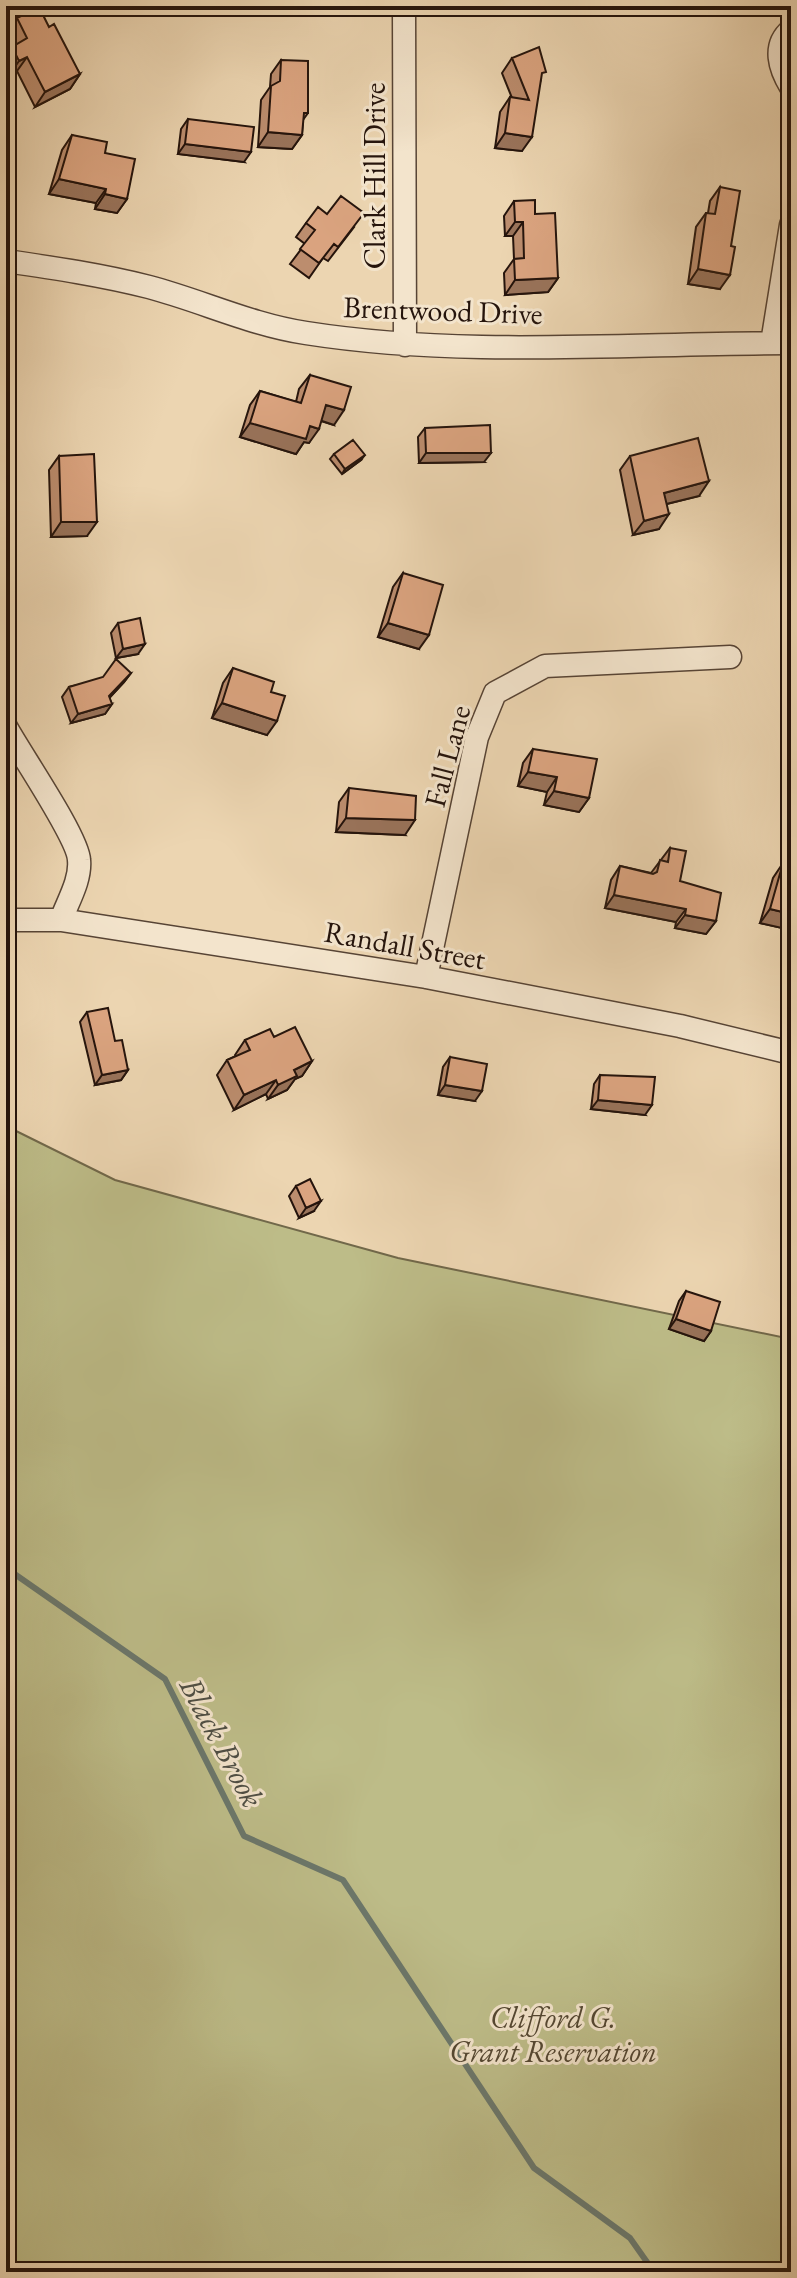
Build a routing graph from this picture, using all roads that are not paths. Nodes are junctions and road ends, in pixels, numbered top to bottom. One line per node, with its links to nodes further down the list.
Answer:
1 (404, 6): 7 (street, Clark Hill Drive)
2 (791, 30): 3 (street)
3 (791, 87)
4 (791, 225): 6 (street)
5 (6, 261): 7 (street, Brentwood Drive)
6 (782, 343): 7 (street, Brentwood Drive)
7 (405, 345)
8 (730, 657): 12 (street, Fall Lane)
9 (6, 727): 11 (street)
10 (6, 920): 11 (street, Randall Street)
11 (61, 920): 12 (street, Randall Street)
12 (426, 977): 13 (street, Randall Street)
13 (791, 1053)

